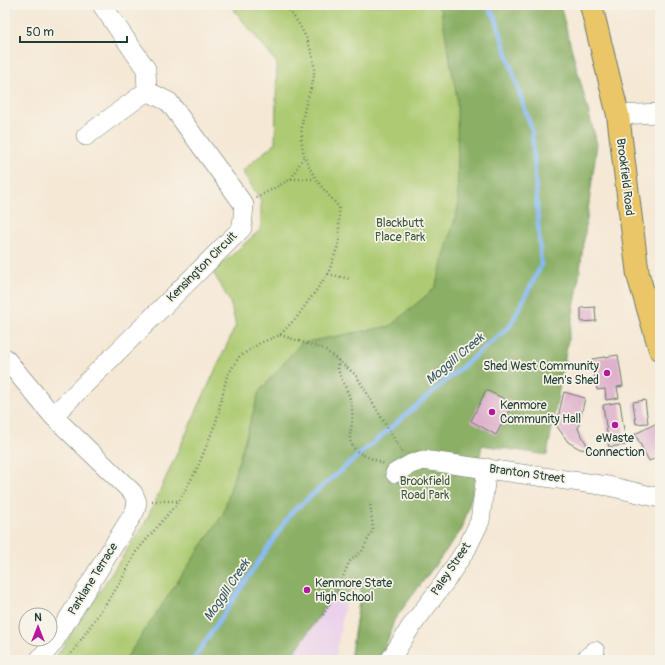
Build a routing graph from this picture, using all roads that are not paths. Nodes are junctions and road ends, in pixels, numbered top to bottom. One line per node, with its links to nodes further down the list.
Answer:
1 (102, 5): 3 (street)
2 (590, 5): 5 (main road, Brookfield Road)
3 (147, 91): 6 (street); 9 (street, Kensington Circuit)
4 (660, 113): 5 (street)
5 (618, 115): 7 (main road, Brookfield Road)
6 (86, 136)
7 (660, 349)
8 (5, 358): 9 (street)
9 (53, 416): 13 (street, Parklane Terrace)
10 (487, 468): 11 (street, Branton Street); 12 (street, Branton Street); 14 (street, Paley Street)
11 (395, 473)
12 (660, 498)
13 (38, 660)
14 (390, 660)

